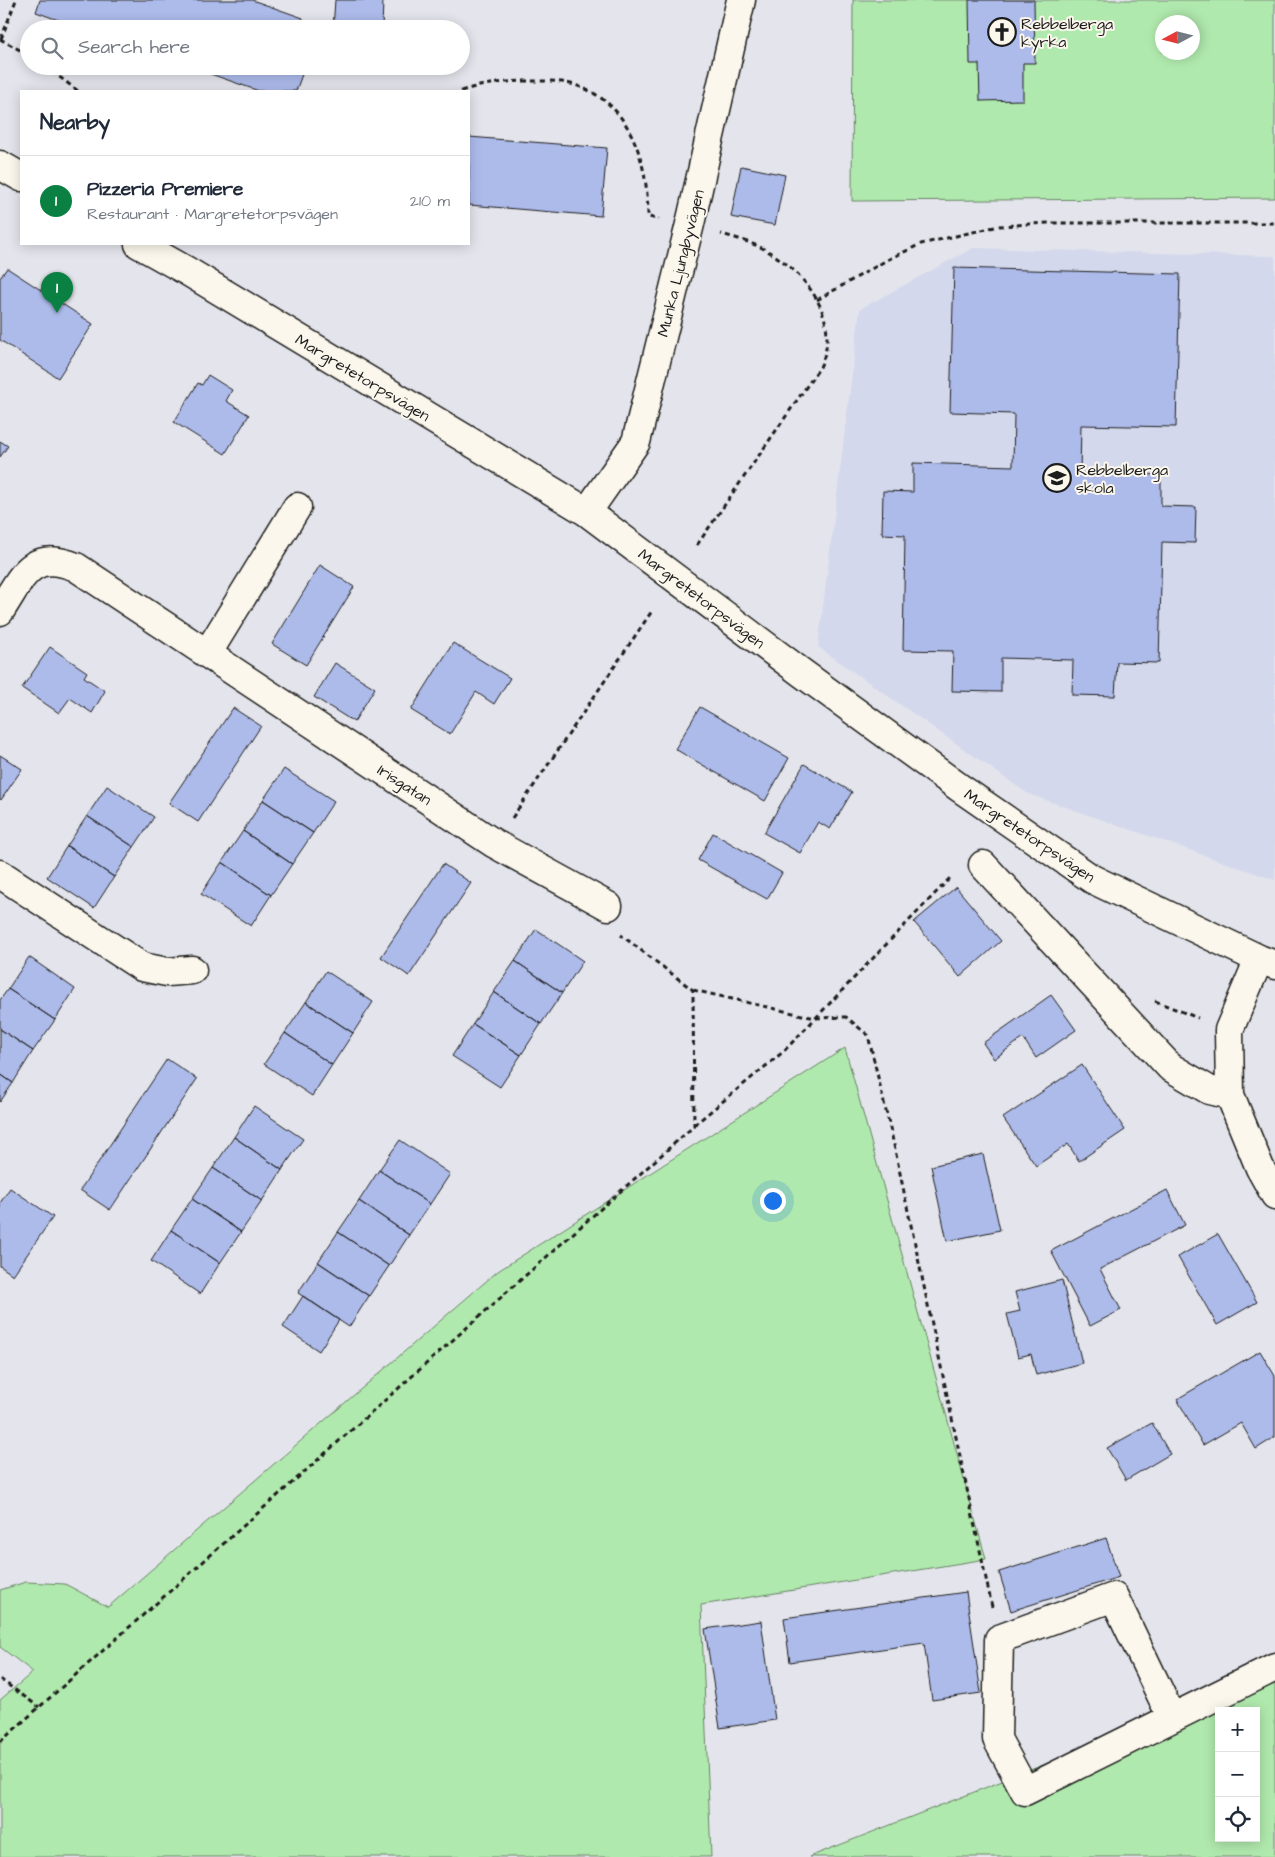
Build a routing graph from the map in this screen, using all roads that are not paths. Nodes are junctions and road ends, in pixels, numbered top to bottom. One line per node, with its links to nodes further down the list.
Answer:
1 (741, 0): 6 (street, Munka Ljungbyvägen)
2 (0, 165): 3 (street)
3 (20, 177)
4 (140, 245): 6 (street, Margretetorpsvägen)
5 (297, 507): 8 (street)
6 (587, 512): 12 (street, Margretetorpsvägen)
7 (0, 611): 8 (street, Irisgatan)
8 (207, 654): 11 (street, Irisgatan)
9 (983, 864): 14 (street)
10 (0, 874): 13 (street)
11 (608, 906)
12 (1267, 962): 14 (street)
13 (192, 970)
14 (1230, 1095): 15 (street)
15 (1275, 1195)
16 (1275, 1667): 17 (street)
17 (1172, 1718): 17 (street)

